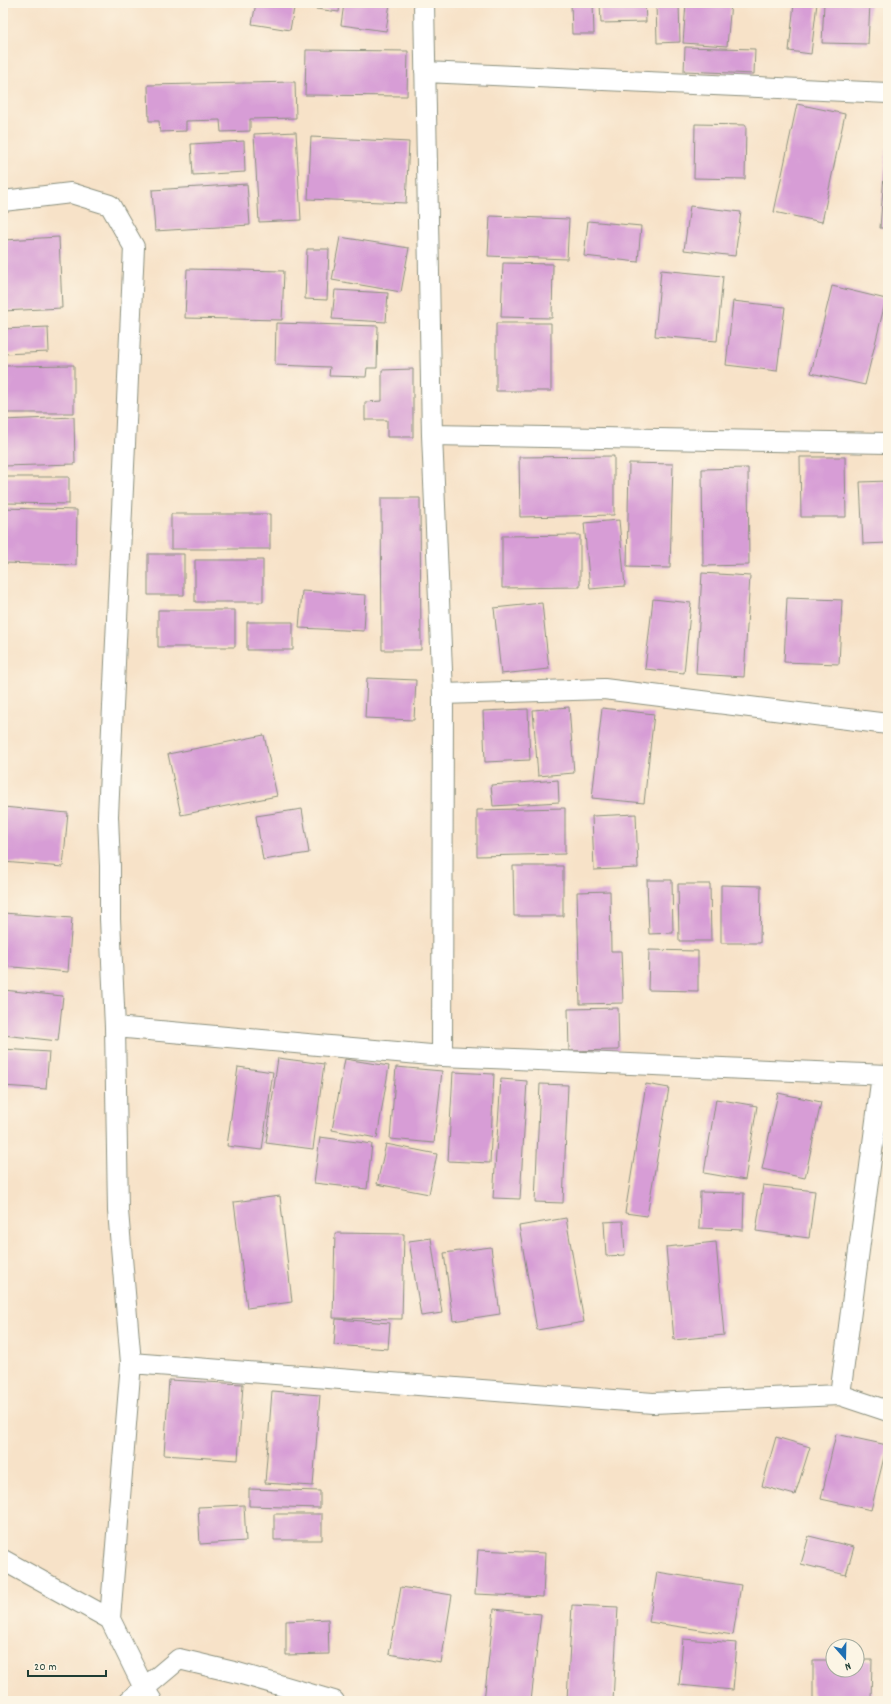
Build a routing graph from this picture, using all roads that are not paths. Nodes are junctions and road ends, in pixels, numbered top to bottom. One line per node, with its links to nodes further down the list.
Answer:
1 (424, 3): 2 (street)
2 (425, 72): 3 (street); 5 (street)
3 (888, 93)
4 (3, 202): 9 (street)
5 (432, 435): 6 (street); 7 (street)
6 (888, 443)
7 (443, 694): 8 (street); 10 (street)
8 (888, 724)
9 (115, 1027): 10 (street); 12 (street)
10 (442, 1056): 11 (street)
11 (885, 1075): 13 (street)
12 (131, 1363): 13 (street); 16 (street)
13 (840, 1395): 14 (street)
14 (888, 1411)
15 (3, 1560): 16 (street)
16 (110, 1619): 17 (street)
17 (148, 1694): 18 (street); 19 (street)
18 (129, 1701)
19 (334, 1701)

